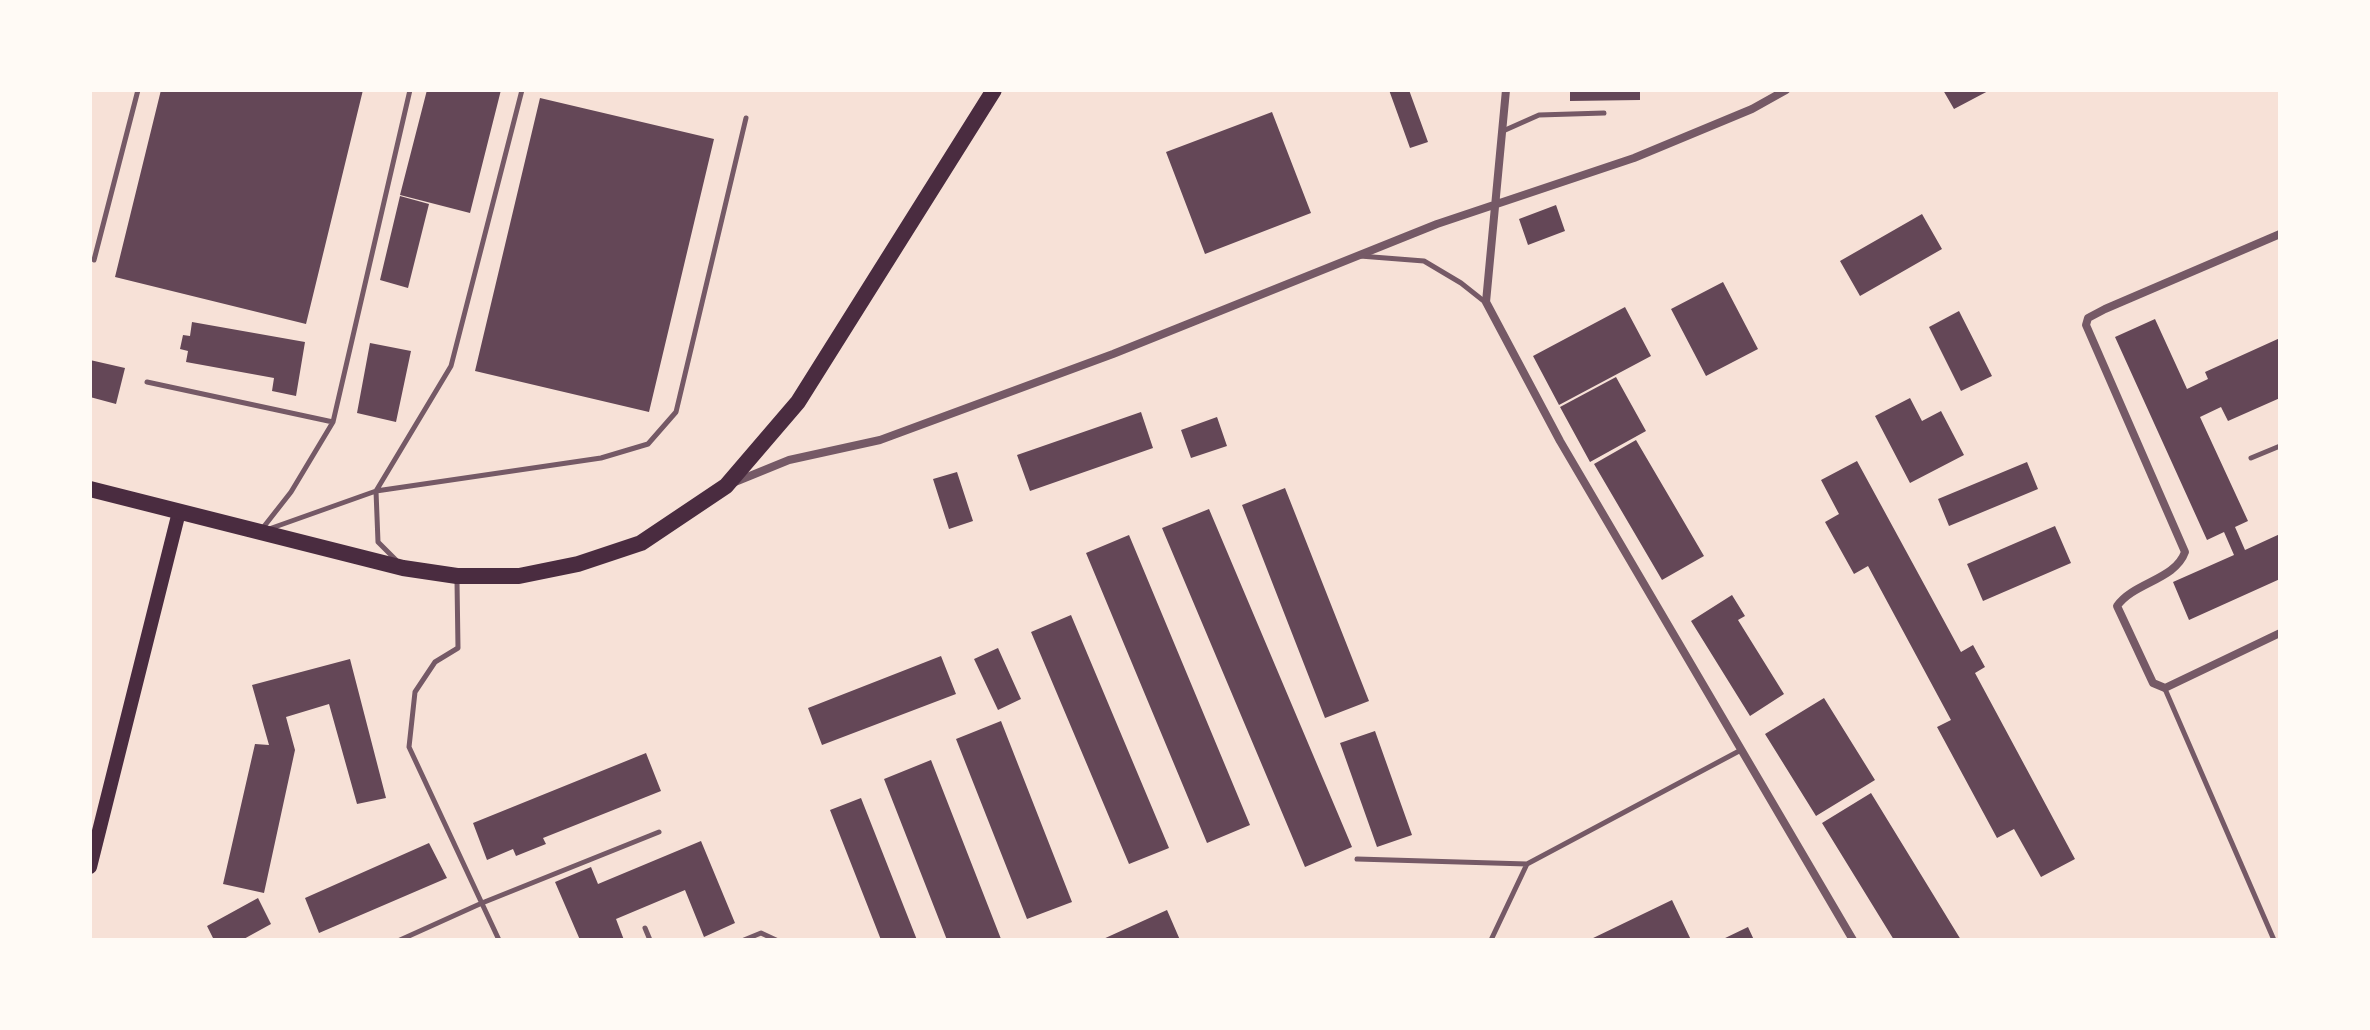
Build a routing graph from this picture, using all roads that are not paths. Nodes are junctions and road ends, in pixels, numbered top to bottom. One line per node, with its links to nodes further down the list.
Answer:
1 (138, 90): 13 (lane)
2 (410, 90): 16 (lane)
3 (522, 90): 21 (lane)
4 (994, 90): 19 (main road)
5 (1506, 90): 9 (street)
6 (1786, 90): 10 (street)
7 (1604, 113): 9 (lane)
8 (746, 118): 21 (lane)
9 (1502, 131): 10 (street)
10 (1495, 206): 12 (street); 14 (street)
11 (2280, 234): 27 (street)
12 (1357, 256): 14 (lane); 19 (street)
13 (94, 260)
14 (1486, 302): 28 (street)
15 (147, 382): 16 (lane)
16 (333, 422): 23 (lane)
17 (2280, 446): 18 (lane)
18 (2251, 458)
19 (726, 486): 25 (main road)
20 (90, 489): 22 (main road)
21 (376, 491): 23 (lane); 24 (lane)
22 (179, 512): 23 (main road); 32 (main road)
23 (259, 533): 24 (main road)
24 (403, 568): 25 (main road)
25 (457, 576): 33 (lane)
26 (2280, 633): 27 (street)
27 (2165, 688): 42 (lane)
28 (1741, 750): 31 (lane); 41 (street)
29 (659, 832): 33 (lane)
30 (1357, 859): 31 (lane)
31 (1527, 864): 40 (lane)
32 (90, 867)
33 (482, 903): 35 (lane); 36 (lane)
34 (645, 928): 37 (lane)
35 (400, 940)
36 (499, 940)
37 (650, 940)
38 (744, 940): 39 (lane)
39 (776, 940)
40 (1491, 940)
41 (1853, 940)
42 (2274, 940)

